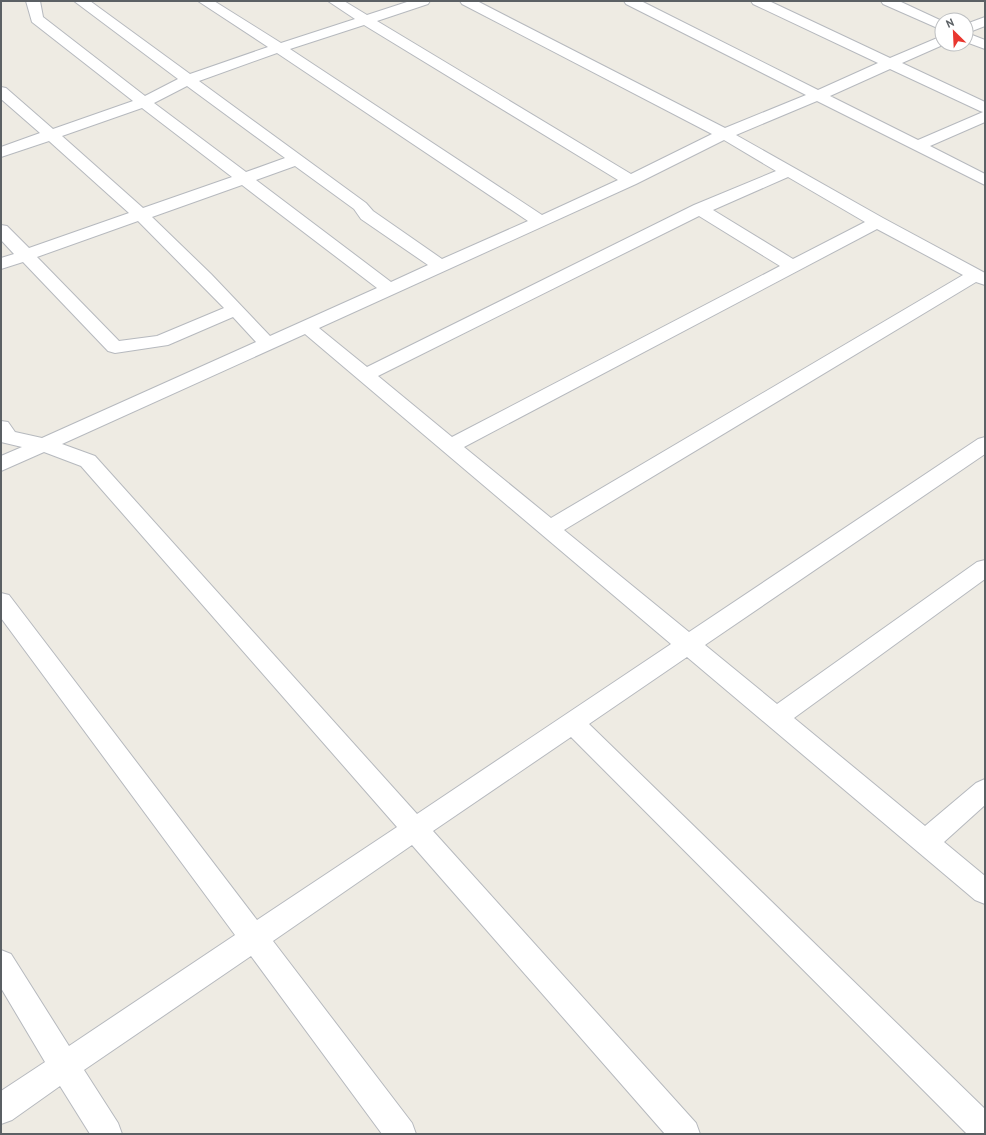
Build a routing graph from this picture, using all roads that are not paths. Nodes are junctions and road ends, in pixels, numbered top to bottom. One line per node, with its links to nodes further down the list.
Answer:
1 (33, 1): 22 (street)
2 (81, 1): 19 (street)
3 (205, 1): 17 (street)
4 (335, 1): 10 (street)
5 (423, 1): 10 (street)
6 (467, 1): 25 (street)
7 (631, 1): 21 (street)
8 (888, 1): 12 (street)
9 (768, 2): 18 (street)
10 (366, 20): 17 (street); 33 (street)
11 (985, 21): 13 (street)
12 (934, 22)
13 (974, 26)
14 (974, 40): 16 (street)
15 (934, 44): 18 (street)
16 (985, 45)
17 (280, 48): 19 (street); 36 (street)
18 (889, 64): 21 (street); 23 (street)
19 (188, 80): 22 (street); 29 (street)
20 (1, 91): 26 (street)
21 (819, 95): 25 (street); 27 (street)
22 (142, 103): 26 (street); 31 (street)
23 (985, 108)
24 (985, 116): 27 (street)
25 (724, 134): 30 (street); 33 (street)
26 (52, 135): 28 (street); 35 (street)
27 (918, 146): 32 (street)
28 (1, 152)
29 (296, 160): 31 (street); 41 (street)
30 (787, 172): 34 (street); 37 (street)
31 (245, 178): 35 (street); 44 (street)
32 (985, 180)
33 (630, 181): 36 (street)
34 (700, 209): 42 (street); 48 (street)
35 (140, 215): 39 (street); 45 (street)
36 (540, 221): 41 (street)
37 (877, 222): 42 (street); 43 (street)
38 (1, 230): 39 (street)
39 (25, 256): 40 (street); 45 (street)
40 (1, 264)
41 (440, 266): 44 (street)
42 (793, 266): 52 (street)
43 (981, 278): 54 (street)
44 (390, 289): 46 (street)
45 (236, 309): 47 (street)
46 (306, 326): 47 (street); 48 (street)
47 (268, 344): 51 (street)
48 (365, 375): 52 (street)
49 (1, 427): 51 (street)
50 (985, 444): 57 (street)
51 (44, 445): 53 (street); 61 (street)
52 (450, 446): 54 (street)
53 (1, 464)
54 (549, 529): 57 (street)
55 (985, 568): 58 (street)
56 (1, 601): 64 (street)
57 (688, 645): 58 (street); 59 (street)
58 (776, 718): 62 (street)
59 (572, 723): 61 (street); 68 (street)
60 (985, 790): 62 (street)
61 (415, 829): 64 (street); 71 (street)
62 (925, 842): 63 (street)
63 (985, 892)
64 (254, 938): 66 (street); 70 (street)
65 (1, 963): 66 (street)
66 (65, 1066): 67 (street); 69 (street)
67 (1, 1109)
68 (985, 1130)
69 (107, 1134)
70 (401, 1134)
71 (685, 1134)

